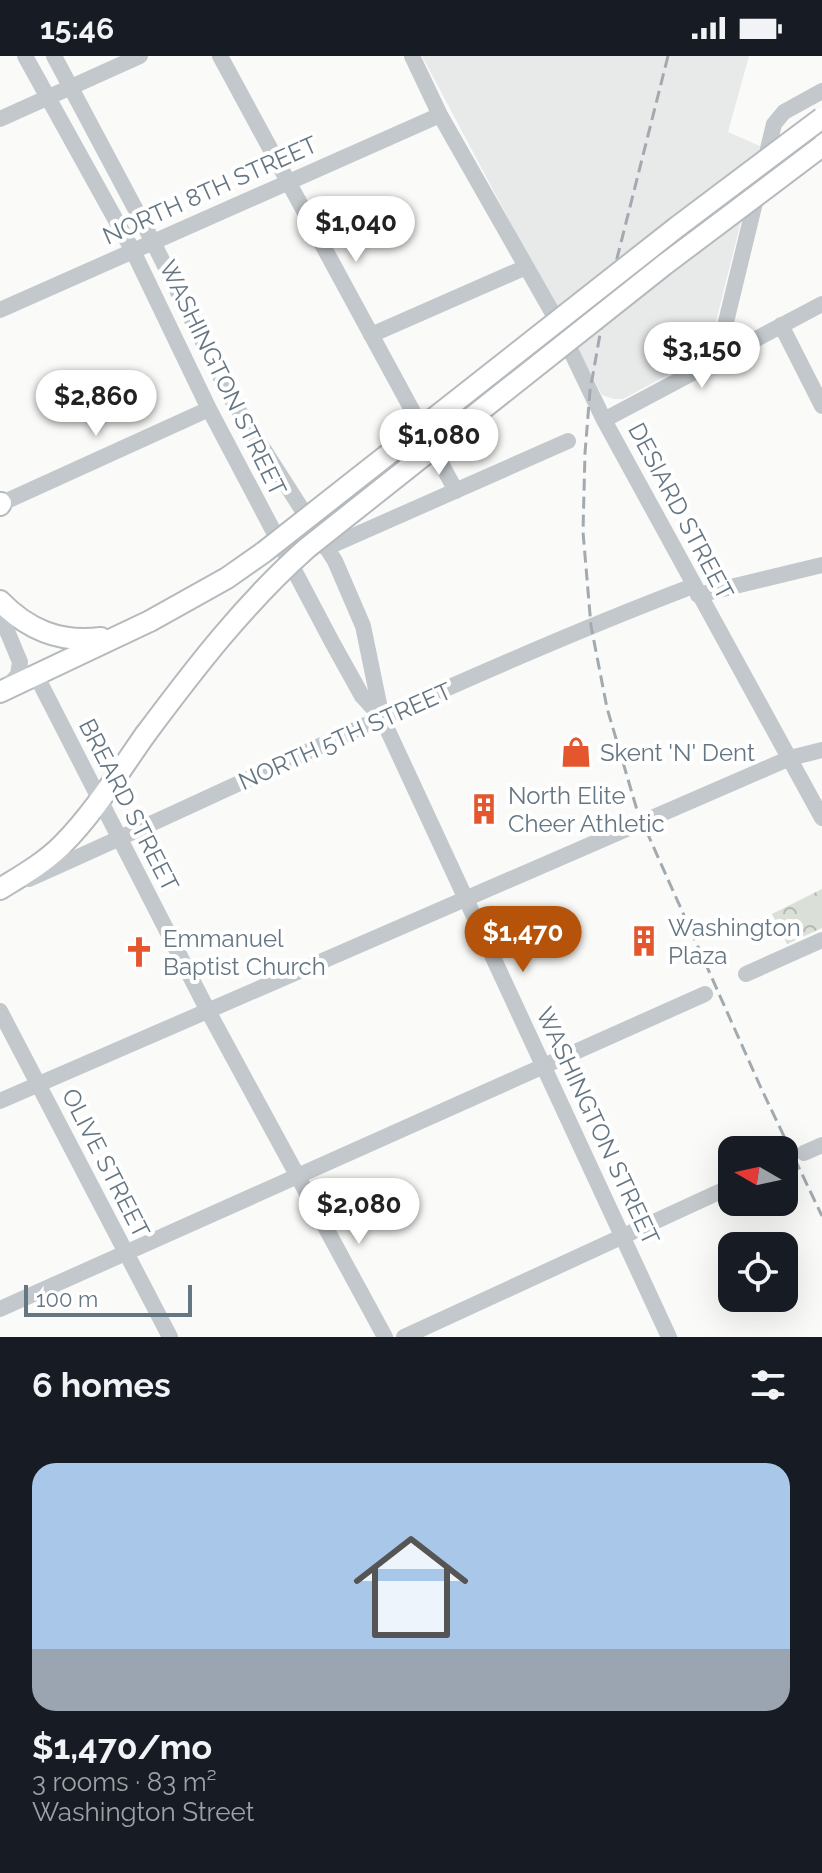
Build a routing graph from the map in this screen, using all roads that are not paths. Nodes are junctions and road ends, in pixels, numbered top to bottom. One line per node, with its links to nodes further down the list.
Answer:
1 (25, 56): 8 (street, WASHINGTON STREET)
2 (54, 56): 6 (street, WASHINGTON STREET)
3 (140, 56): 6 (street)
4 (220, 56): 13 (street)
5 (412, 56): 9 (street, DESIARD STREET)
6 (70, 87): 8 (street); 14 (street, WASHINGTON STREET)
7 (822, 91): 21 (street)
8 (47, 97): 11 (street); 15 (street, WASHINGTON STREET)
9 (440, 115): 13 (street, NORTH 8TH STREET); 16 (street, DESIARD STREET)
10 (822, 118): 33 (main road, bridge)
11 (0, 119)
12 (822, 146): 39 (main road, NORTH 5TH STREET, bridge)
13 (289, 181): 14 (street, NORTH 8TH STREET); 20 (street)
14 (153, 242): 15 (street, NORTH 8TH STREET); 28 (street, WASHINGTON STREET)
15 (133, 251): 18 (street, NORTH 8TH STREET); 23 (street, WASHINGTON STREET)
16 (526, 267): 20 (street); 24 (street, DESIARD STREET)
17 (822, 304): 19 (street)
18 (0, 310)
19 (781, 325): 21 (street); 22 (street)
20 (371, 335): 26 (street)
21 (717, 359): 24 (street)
22 (822, 406)
23 (209, 409): 27 (street); 36 (street, WASHINGTON STREET)
24 (604, 420): 30 (street, DESIARD STREET)
25 (568, 441): 26 (street)
26 (456, 491): 28 (street)
27 (0, 504)
28 (326, 548): 36 (street, WASHINGTON STREET)
29 (822, 565): 30 (street, NORTH 5TH STREET)
30 (696, 591): 36 (street, NORTH 5TH STREET); 38 (street, DESIARD STREET)
31 (0, 601): 33 (main road)
32 (0, 614): 35 (street)
33 (117, 636): 34 (main road)
34 (36, 675): 35 (main road); 39 (street, BREARD STREET)
35 (2, 691)
36 (382, 718): 41 (street, NORTH 5TH STREET); 43 (street, WASHINGTON STREET)
37 (822, 750): 38 (street)
38 (790, 758): 40 (street, DESIARD STREET); 43 (street)
39 (99, 799): 41 (street, BREARD STREET); 42 (main road, NORTH 5TH STREET)
40 (822, 818)
41 (120, 839): 42 (street, NORTH 5TH STREET); 48 (street, BREARD STREET)
42 (0, 890)
43 (466, 899): 48 (street); 49 (street, WASHINGTON STREET)
44 (822, 940): 45 (street)
45 (746, 974)
46 (705, 994): 49 (street)
47 (0, 1011): 50 (street, OLIVE STREET)
48 (208, 1011): 50 (street); 54 (street, BREARD STREET)
49 (544, 1066): 54 (street); 56 (street, WASHINGTON STREET)
50 (38, 1084): 51 (street); 57 (street, OLIVE STREET)
51 (0, 1101)
52 (822, 1145): 53 (street)
53 (804, 1153)
54 (298, 1175): 57 (street); 60 (street, BREARD STREET)
55 (718, 1193): 56 (street)
56 (623, 1237): 61 (street); 62 (street, WASHINGTON STREET)
57 (125, 1252): 58 (street); 59 (street, OLIVE STREET)
58 (0, 1309)
59 (170, 1337)
60 (385, 1337)
61 (404, 1337)
62 (669, 1337)

